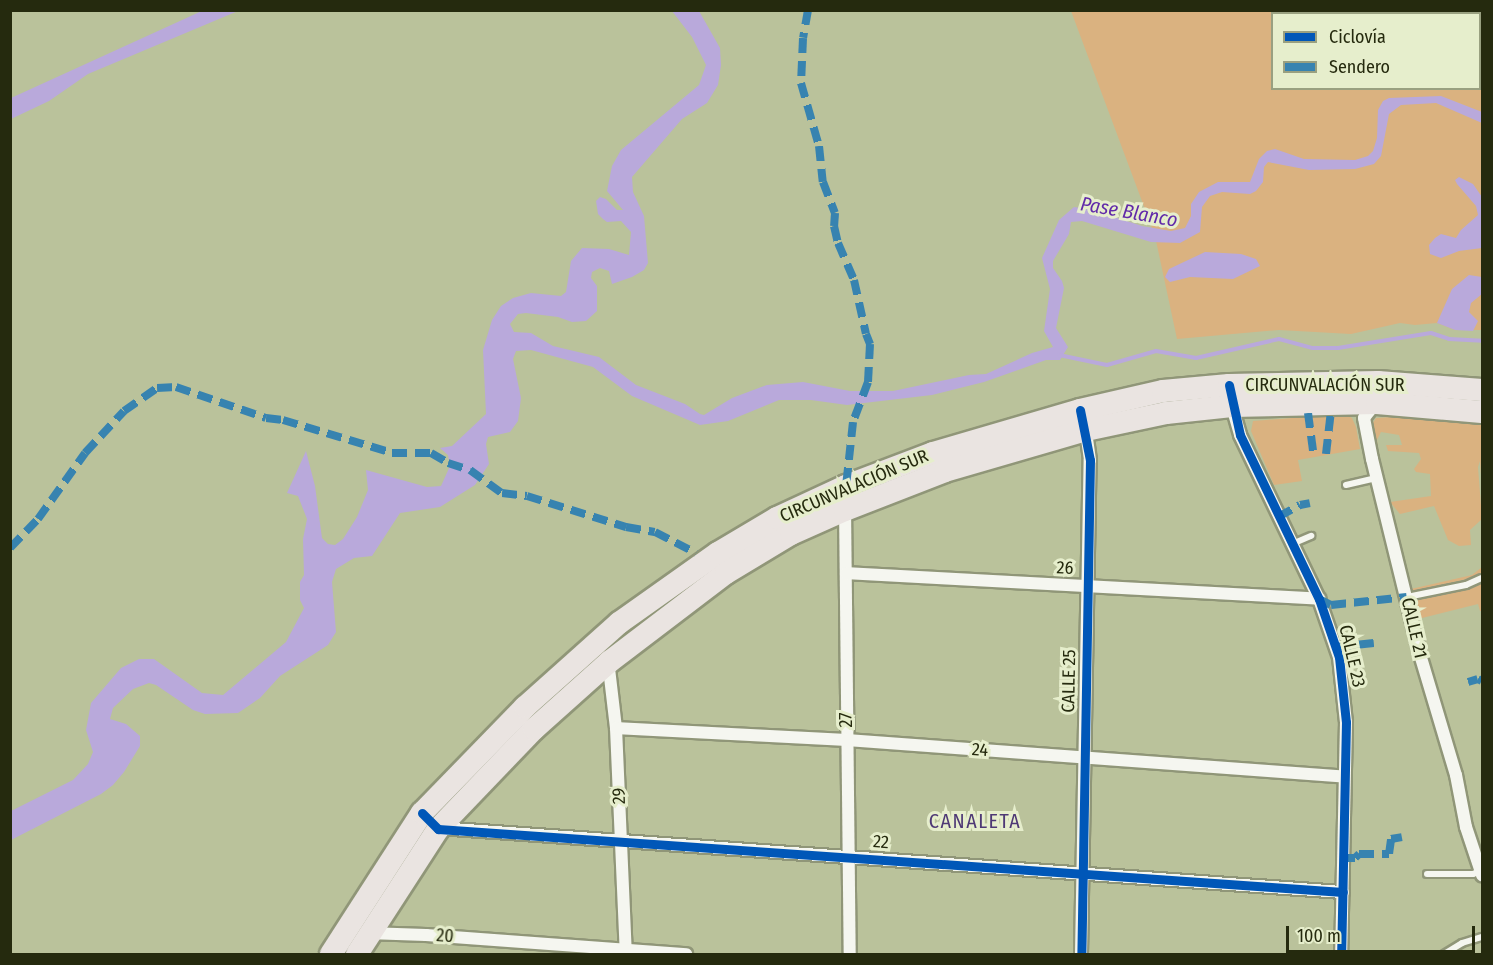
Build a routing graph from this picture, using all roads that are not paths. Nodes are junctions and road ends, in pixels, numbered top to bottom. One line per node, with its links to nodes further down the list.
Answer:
1 (1482, 390): 2 (highway, CIRCUNVALACIÓN SUR)
2 (1377, 392): 3 (highway, CIRCUNVALACIÓN SUR); 4 (highway, CIRCUNVALACIÓN SUR); 6 (street, CALLE 21)
3 (1231, 396): 5 (highway, CIRCUNVALACIÓN SUR); 11 (street, CALLE 23)
4 (1482, 412)
5 (1083, 420): 8 (highway, CIRCUNVALACIÓN SUR); 9 (highway, CIRCUNVALACIÓN SUR); 14 (street, CALLE 25)
6 (1376, 478): 7 (lane); 15 (street, CALLE 21)
7 (1346, 485)
8 (846, 486): 9 (street, 27); 17 (highway, CIRCUNVALACIÓN SUR)
9 (845, 510): 12 (street, 27); 18 (highway, CIRCUNVALACIÓN SUR)
10 (1311, 536): 11 (lane)
11 (1292, 545): 16 (street, CALLE 23)
12 (846, 573): 14 (street, 26); 20 (street, 27)
13 (1482, 578): 15 (lane)
14 (1088, 586): 16 (street, 26); 21 (street, CALLE 25)
15 (1407, 597): 28 (street, CALLE 21)
16 (1319, 599): 22 (street, CALLE 23)
17 (595, 642): 18 (street, 29); 23 (highway, CIRCUNVALACIÓN SUR)
18 (609, 662): 19 (street, 29); 24 (highway, CIRCUNVALACIÓN SUR)
19 (616, 728): 20 (street, 24); 25 (street, 29)
20 (846, 740): 21 (street, 24); 26 (street, 27)
21 (1084, 757): 22 (street, 24); 27 (street, CALLE 25)
22 (1344, 777): 30 (street, CALLE 23)
23 (422, 813): 24 (street); 31 (highway, CIRCUNVALACIÓN SUR)
24 (438, 829): 25 (street, 22); 31 (highway, CIRCUNVALACIÓN SUR)
25 (621, 841): 26 (street, 22); 33 (street, 29)
26 (849, 856): 27 (street, 22); 37 (street, 27)
27 (1082, 872): 30 (street, 22); 38 (street, CALLE 25)
28 (1482, 873): 29 (lane)
29 (1427, 874)
30 (1343, 892): 39 (street, CALLE 23)
31 (359, 929): 33 (street, 20); 34 (highway, CIRCUNVALACIÓN SUR); 35 (highway, CIRCUNVALACIÓN SUR)
32 (1482, 937): 40 (lane)
33 (626, 952): 36 (street, 20)
34 (332, 954)
35 (357, 954)
36 (686, 954)
37 (850, 954)
38 (1081, 954)
39 (1341, 954)
40 (1444, 954)

